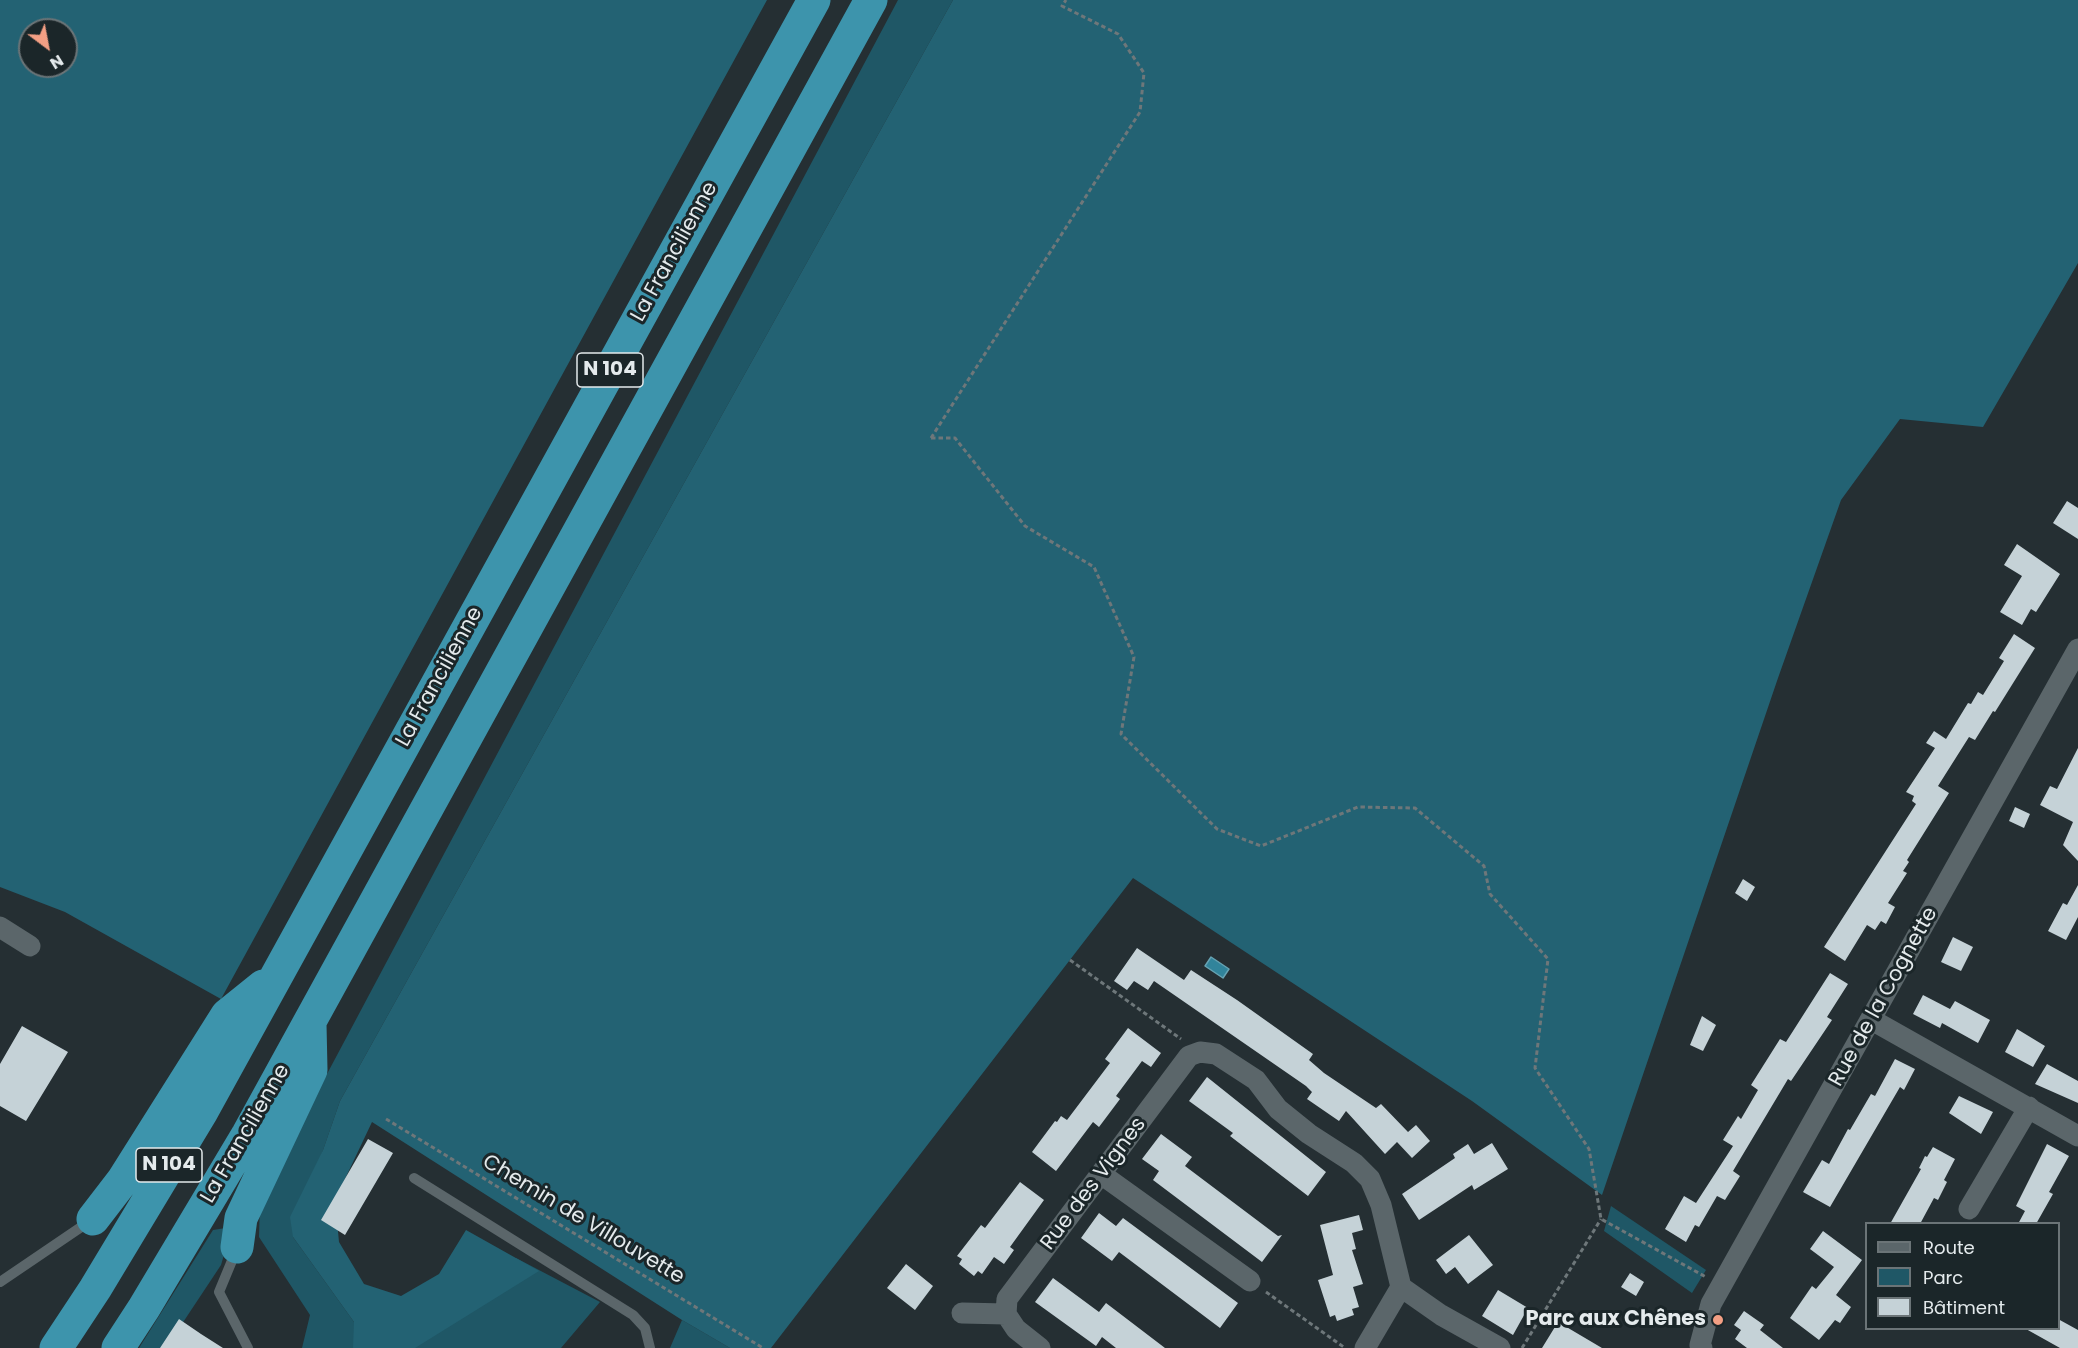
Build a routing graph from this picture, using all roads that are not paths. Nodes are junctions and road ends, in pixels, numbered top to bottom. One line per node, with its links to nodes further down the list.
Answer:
1 (814, 0): 6 (highway, La Francilienne / N 104)
2 (871, 0): 8 (highway, La Francilienne / N 104)
3 (2078, 649): 7 (street, Rue de la Cognette)
4 (0, 927): 5 (street)
5 (30, 946)
6 (274, 978): 14 (highway); 22 (highway, La Francilienne / N 104)
7 (1872, 1020): 9 (street); 21 (street, Rue de la Cognette)
8 (310, 1022): 15 (highway); 23 (highway, La Francilienne / N 104)
9 (2029, 1107): 10 (street); 13 (street)
10 (2078, 1137)
11 (1101, 1174): 16 (street); 18 (street, Rue des Vignes); 20 (street, Rue des Vignes)
12 (414, 1178): 25 (lane)
13 (1969, 1209)
14 (93, 1219): 17 (lane)
15 (237, 1247): 24 (lane)
16 (1250, 1281)
17 (0, 1282)
18 (1401, 1287): 27 (street); 28 (street)
19 (962, 1313): 20 (street)
20 (1006, 1314): 26 (street)
21 (1697, 1347)
22 (56, 1348)
23 (118, 1348)
24 (248, 1348)
25 (650, 1348)
26 (1040, 1348)
27 (1365, 1348)
28 (1500, 1348)

